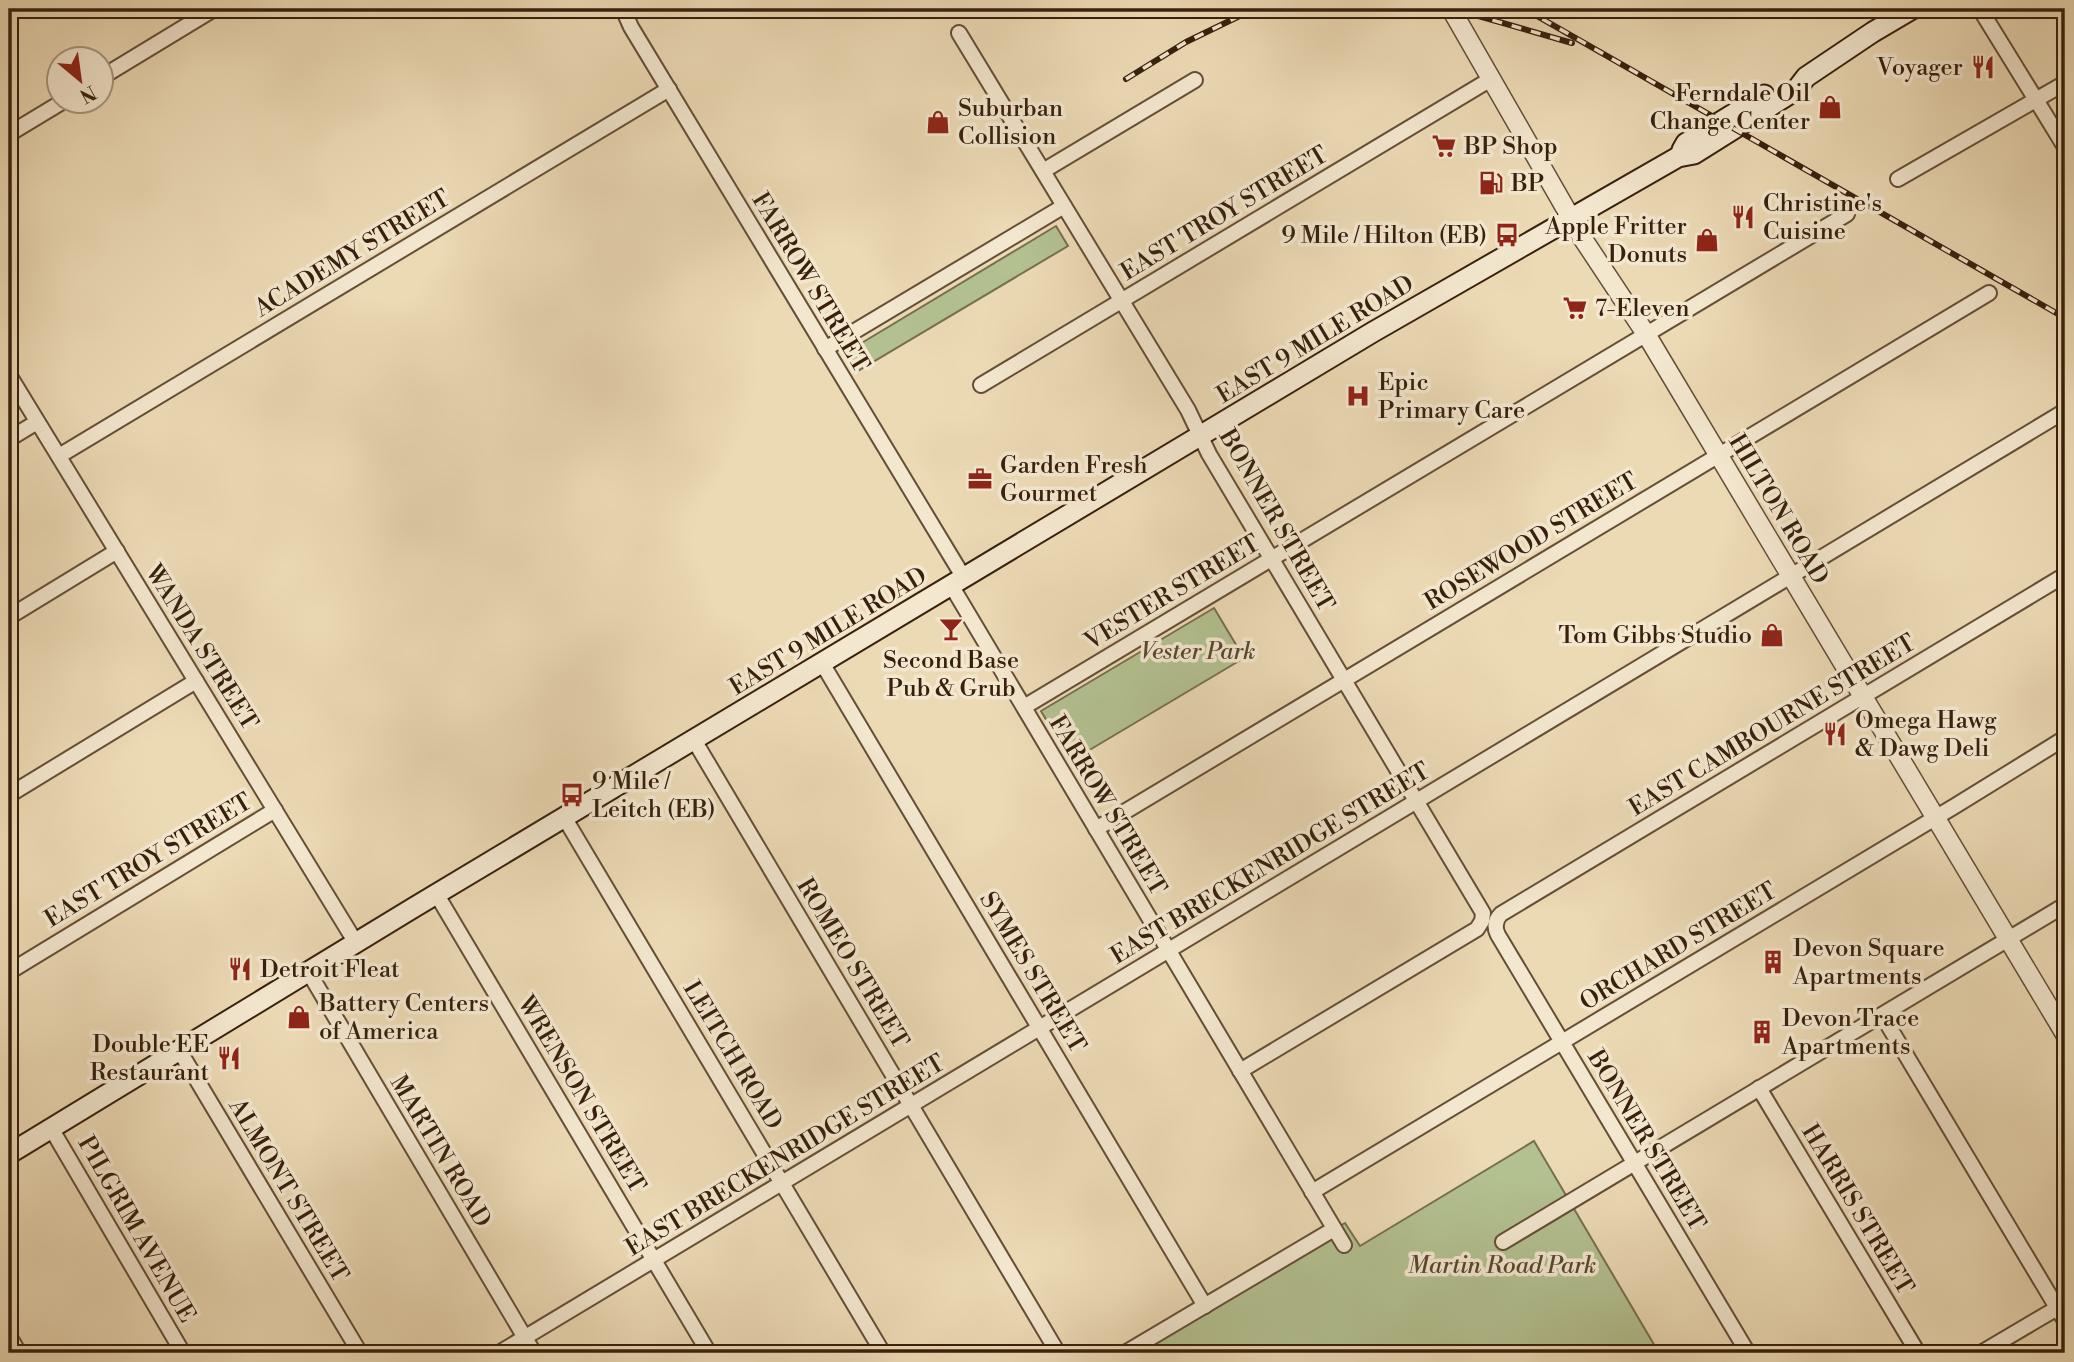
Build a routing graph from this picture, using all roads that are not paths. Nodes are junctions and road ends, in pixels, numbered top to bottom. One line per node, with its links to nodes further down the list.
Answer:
1 (214, 9): 7 (street)
2 (623, 9): 11 (street, FARROW STREET)
3 (1451, 9): 8 (street, HILTON ROAD)
4 (1912, 9): 20 (main road, EAST 9 MILE ROAD)
5 (1980, 9): 12 (street)
6 (959, 33): 16 (street, BONNER STREET)
7 (116, 68)
8 (1491, 79): 20 (street, HILTON ROAD); 22 (street, EAST TROY STREET)
9 (1195, 80): 16 (street)
10 (2065, 83): 12 (street)
11 (669, 89): 24 (street, FARROW STREET); 32 (street, ACADEMY STREET)
12 (2037, 100): 15 (street); 17 (street)
13 (46, 112): 14 (street)
14 (9, 134)
15 (2065, 147)
16 (1043, 171): 18 (street, BONNER STREET)
17 (1898, 179)
18 (1064, 206): 22 (street, BONNER STREET); 24 (street)
19 (1847, 214): 23 (street, VESTER STREET)
20 (1570, 218): 23 (street, HILTON ROAD); 29 (main road, EAST 9 MILE ROAD)
21 (1989, 293): 31 (street, ROSEWOOD STREET)
22 (1122, 301): 26 (street, EAST TROY STREET); 29 (street, BONNER STREET)
23 (1646, 334): 31 (street, HILTON ROAD); 34 (street, VESTER STREET)
24 (825, 349): 37 (street, FARROW STREET)
25 (9, 375): 28 (street, WANDA STREET)
26 (981, 385)
27 (2065, 411): 36 (street, EAST BRECKENRIDGE STREET)
28 (37, 422): 30 (street); 32 (street, WANDA STREET)
29 (1200, 435): 34 (street, BONNER STREET); 37 (main road, EAST 9 MILE ROAD)
30 (9, 439)
31 (1719, 454): 36 (street, HILTON ROAD); 40 (street, ROSEWOOD STREET)
32 (59, 456): 33 (street, WANDA STREET)
33 (117, 551): 38 (street); 41 (street, WANDA STREET)
34 (1272, 558): 40 (street, BONNER STREET); 43 (street, VESTER STREET)
35 (2065, 575): 42 (street, EAST CAMBOURNE STREET)
36 (1790, 576): 42 (street, HILTON ROAD); 47 (street, EAST BRECKENRIDGE STREET)
37 (957, 581): 39 (main road, EAST 9 MILE ROAD); 43 (street, FARROW STREET)
38 (9, 617)
39 (822, 663): 45 (main road, EAST 9 MILE ROAD); 61 (street, SYMES STREET)
40 (1344, 679): 47 (street, BONNER STREET); 51 (street, ROSEWOOD STREET)
41 (197, 681): 46 (street); 48 (street, WANDA STREET)
42 (1863, 697): 50 (street, HILTON ROAD); 54 (street, EAST CAMBOURNE STREET)
43 (1024, 708): 51 (street, FARROW STREET)
44 (2065, 738): 50 (street, ORCHARD STREET)
45 (694, 740): 49 (main road, EAST 9 MILE ROAD); 67 (street, ROMEO STREET)
46 (9, 795)
47 (1417, 800): 57 (street, EAST BRECKENRIDGE STREET); 65 (street, BONNER STREET)
48 (275, 810): 56 (street, WANDA STREET); 59 (street, EAST TROY STREET)
49 (564, 817): 52 (main road, EAST 9 MILE ROAD); 71 (street, LEITCH ROAD)
50 (1936, 818): 55 (street, HILTON ROAD); 63 (street, ORCHARD STREET)
51 (1096, 829): 57 (street, FARROW STREET)
52 (436, 895): 56 (main road, EAST 9 MILE ROAD); 76 (street, WRENSON STREET)
53 (2065, 905): 55 (street)
54 (1502, 914): 63 (street, BONNER STREET)
55 (2008, 939): 60 (street); 62 (street, HILTON ROAD)
56 (356, 943): 58 (main road, EAST 9 MILE ROAD)
57 (1168, 950): 61 (street, EAST BRECKENRIDGE STREET); 65 (street, FARROW STREET)
58 (308, 971): 64 (main road, EAST 9 MILE ROAD); 81 (street, MARTIN ROAD)
59 (9, 972)
60 (1882, 1015): 66 (street); 77 (street)
61 (1040, 1028): 67 (street, EAST BRECKENRIDGE STREET); 78 (street, SYMES STREET)
62 (2065, 1034)
63 (1562, 1042): 70 (street, BONNER STREET); 72 (street, ORCHARD STREET)
64 (179, 1049): 68 (main road, EAST 9 MILE ROAD); 84 (street, ALMONT STREET)
65 (1240, 1071): 72 (street, FARROW STREET)
66 (1759, 1088): 70 (street); 92 (street, HARRIS STREET)
67 (911, 1106): 71 (street, EAST BRECKENRIDGE STREET); 89 (street, ROMEO STREET)
68 (51, 1128): 69 (main road, EAST 9 MILE ROAD); 83 (street, PILGRIM AVENUE)
69 (9, 1154)
70 (1635, 1163): 74 (street); 91 (street, BONNER STREET)
71 (783, 1183): 76 (street, EAST BRECKENRIDGE STREET); 88 (street, LEITCH ROAD)
72 (1312, 1192): 73 (street, FARROW STREET)
73 (1334, 1229): 75 (street, FARROW STREET); 78 (street)
74 (1503, 1242)
75 (1344, 1245)
76 (654, 1261): 81 (street, EAST BRECKENRIDGE STREET); 87 (street, WRENSON STREET)
77 (2061, 1305): 79 (street); 93 (street)
78 (1205, 1306): 90 (street)
79 (2065, 1321)
80 (9, 1336): 82 (street)
81 (525, 1338): 85 (street, EAST BRECKENRIDGE STREET); 86 (street, MARTIN ROAD)
82 (19, 1353)
83 (183, 1353)
84 (360, 1353)
85 (499, 1353)
86 (534, 1353)
87 (709, 1353)
88 (883, 1353)
89 (1058, 1353)
90 (1125, 1353)
91 (1748, 1353)
92 (1918, 1353)
93 (1981, 1353)

